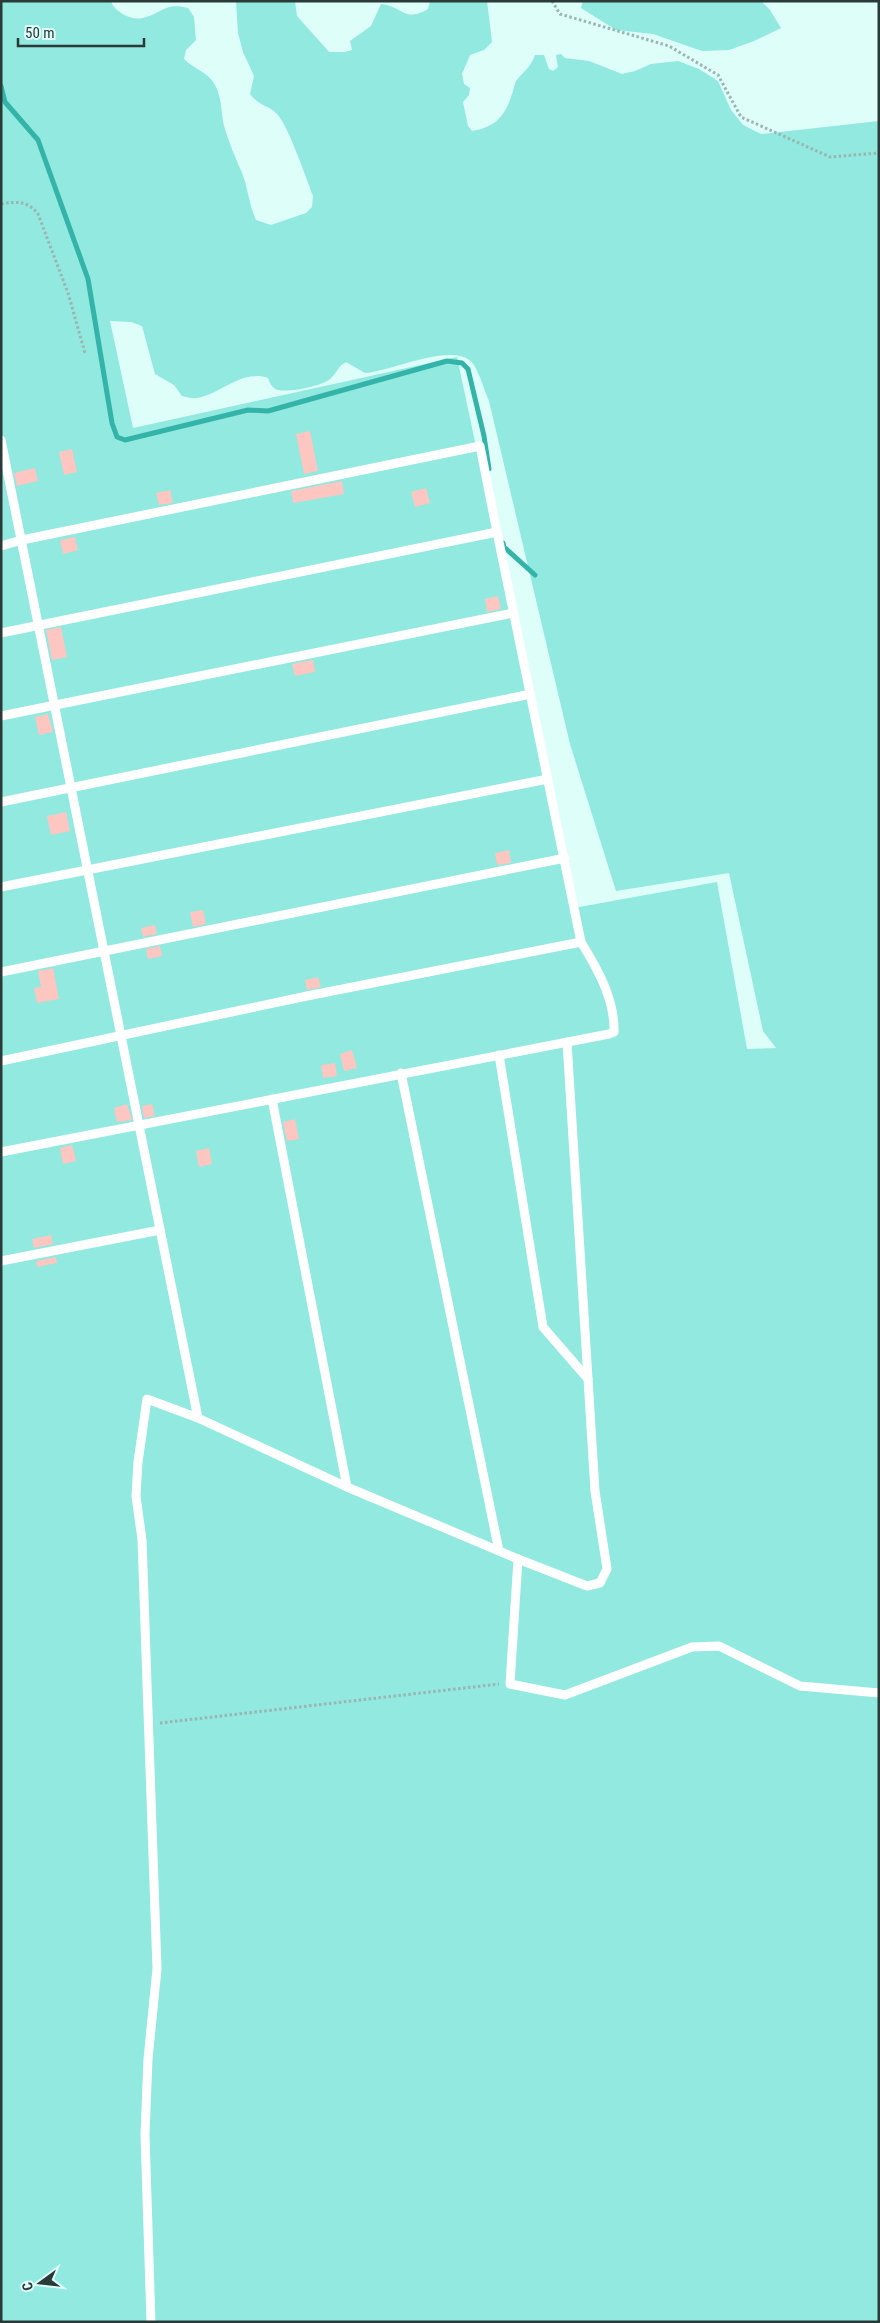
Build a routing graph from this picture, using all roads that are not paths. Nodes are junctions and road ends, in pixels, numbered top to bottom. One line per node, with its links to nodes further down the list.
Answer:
1 (1, 440): 3 (lane)
2 (497, 532): 3 (lane); 5 (lane); 6 (lane)
3 (22, 540): 4 (lane); 6 (lane)
4 (1, 546)
5 (513, 613): 8 (lane); 9 (lane)
6 (38, 626): 7 (lane); 9 (lane)
7 (1, 633)
8 (531, 694): 11 (lane); 12 (lane)
9 (54, 706): 10 (lane); 12 (lane)
10 (1, 716)
11 (548, 779): 14 (lane); 15 (lane)
12 (70, 788): 13 (lane); 15 (lane)
13 (1, 802)
14 (565, 858): 17 (lane); 18 (lane)
15 (86, 869): 16 (lane); 18 (lane)
16 (1, 887)
17 (581, 942): 20 (lane); 21 (lane)
18 (103, 953): 19 (lane); 20 (lane)
19 (1, 972)
20 (121, 1036): 23 (lane); 26 (lane)
21 (567, 1042): 22 (lane); 30 (lane)
22 (499, 1055): 24 (lane); 30 (lane)
23 (1, 1061)
24 (401, 1073): 25 (lane); 33 (lane)
25 (272, 1099): 26 (lane); 32 (lane)
26 (140, 1124): 27 (lane); 28 (lane)
27 (1, 1152)
28 (160, 1230): 29 (lane); 31 (lane)
29 (1, 1261)
30 (588, 1379): 34 (lane)
31 (198, 1418): 32 (lane); 36 (lane)
32 (347, 1486): 33 (lane)
33 (499, 1551): 34 (lane)
34 (518, 1559): 35 (lane)
35 (879, 1693)
36 (151, 2322)

